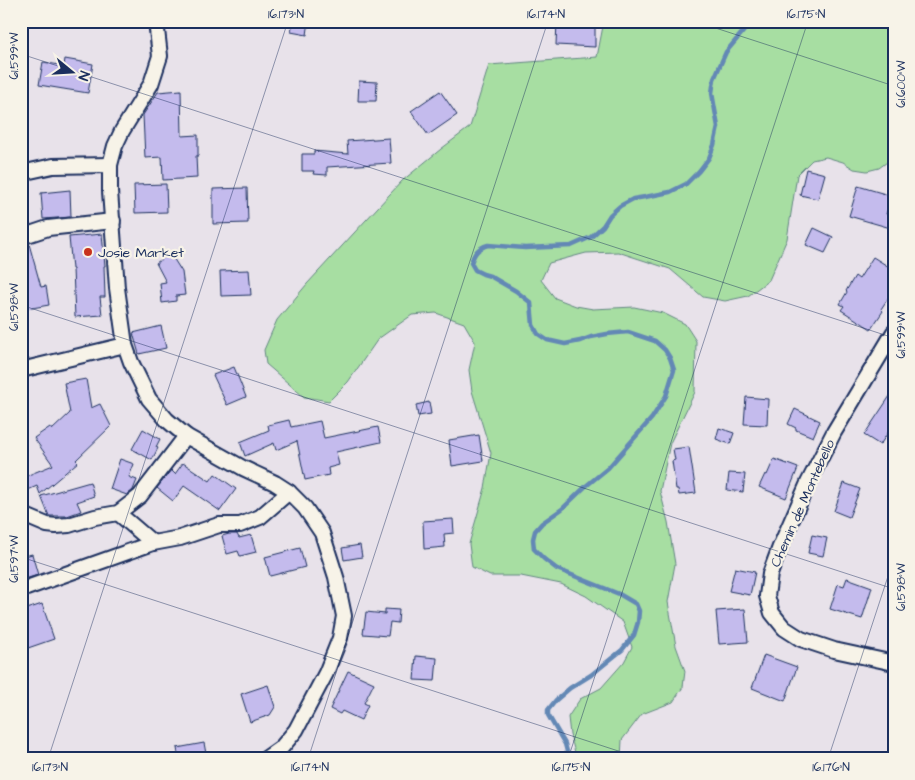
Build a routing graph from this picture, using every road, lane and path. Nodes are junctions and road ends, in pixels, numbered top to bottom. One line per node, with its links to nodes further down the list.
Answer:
1 (156, 21): 2 (street)
2 (110, 165): 3 (street); 4 (street)
3 (21, 173)
4 (113, 221): 5 (street); 7 (street)
5 (21, 237)
6 (894, 332): 15 (street, Chemin de Montebello)
7 (125, 345): 8 (street); 9 (street)
8 (21, 370)
9 (186, 436): 10 (street); 11 (street)
10 (289, 492): 13 (street); 16 (street)
11 (118, 513): 12 (street); 13 (street)
12 (21, 514)
13 (153, 544): 14 (street)
14 (21, 590)
15 (894, 663)
16 (265, 759)

